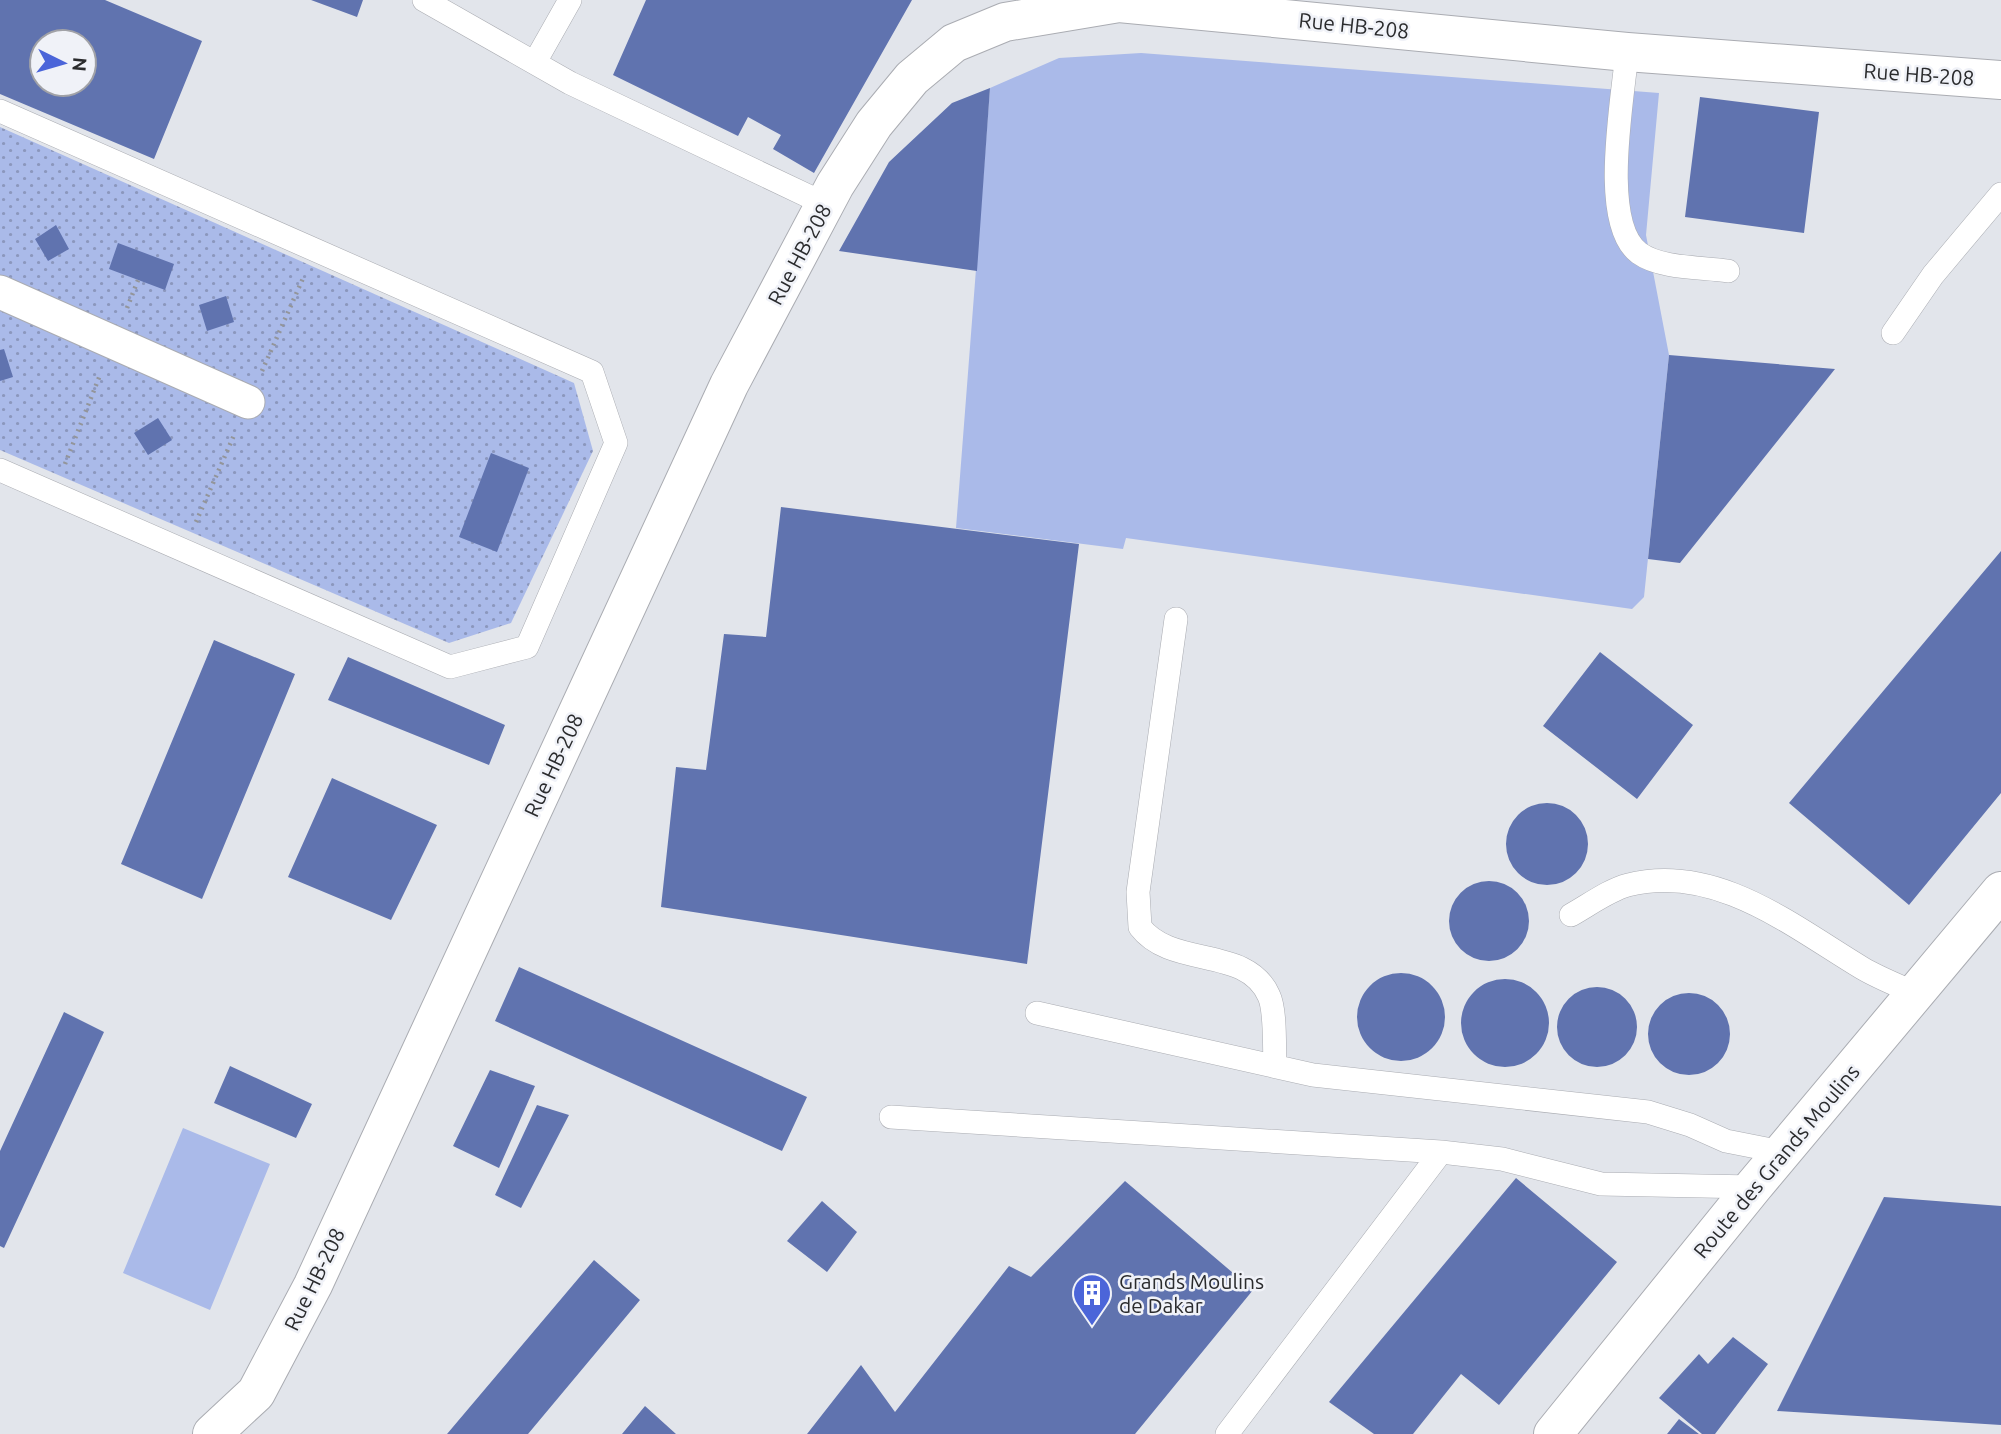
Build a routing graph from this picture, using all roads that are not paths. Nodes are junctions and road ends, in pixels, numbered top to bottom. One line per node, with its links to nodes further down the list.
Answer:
1 (424, 0): 4 (lane)
2 (570, 0): 4 (lane)
3 (1627, 52): 5 (street, Rue HB-208); 8 (street, Rue HB-208); 9 (lane)
4 (535, 62): 8 (lane)
5 (2001, 80)
6 (0, 111): 13 (lane)
7 (2001, 194): 11 (lane)
8 (825, 204): 24 (street, Rue HB-208)
9 (1728, 271)
10 (0, 292): 12 (street)
11 (1893, 333)
12 (248, 402)
13 (0, 470)
14 (1176, 619): 19 (lane)
15 (2001, 891): 17 (street, Route des Grands Moulins)
16 (1572, 915): 17 (lane)
17 (1915, 993): 22 (street, Route des Grands Moulins)
18 (1037, 1013): 19 (lane)
19 (1275, 1066): 22 (lane)
20 (891, 1117): 21 (lane)
21 (1441, 1152): 23 (lane); 25 (lane)
22 (1782, 1152): 23 (street, Route des Grands Moulins)
23 (1753, 1187): 26 (street, Route des Grands Moulins)
24 (226, 1430)
25 (1227, 1434)
26 (1553, 1434)

